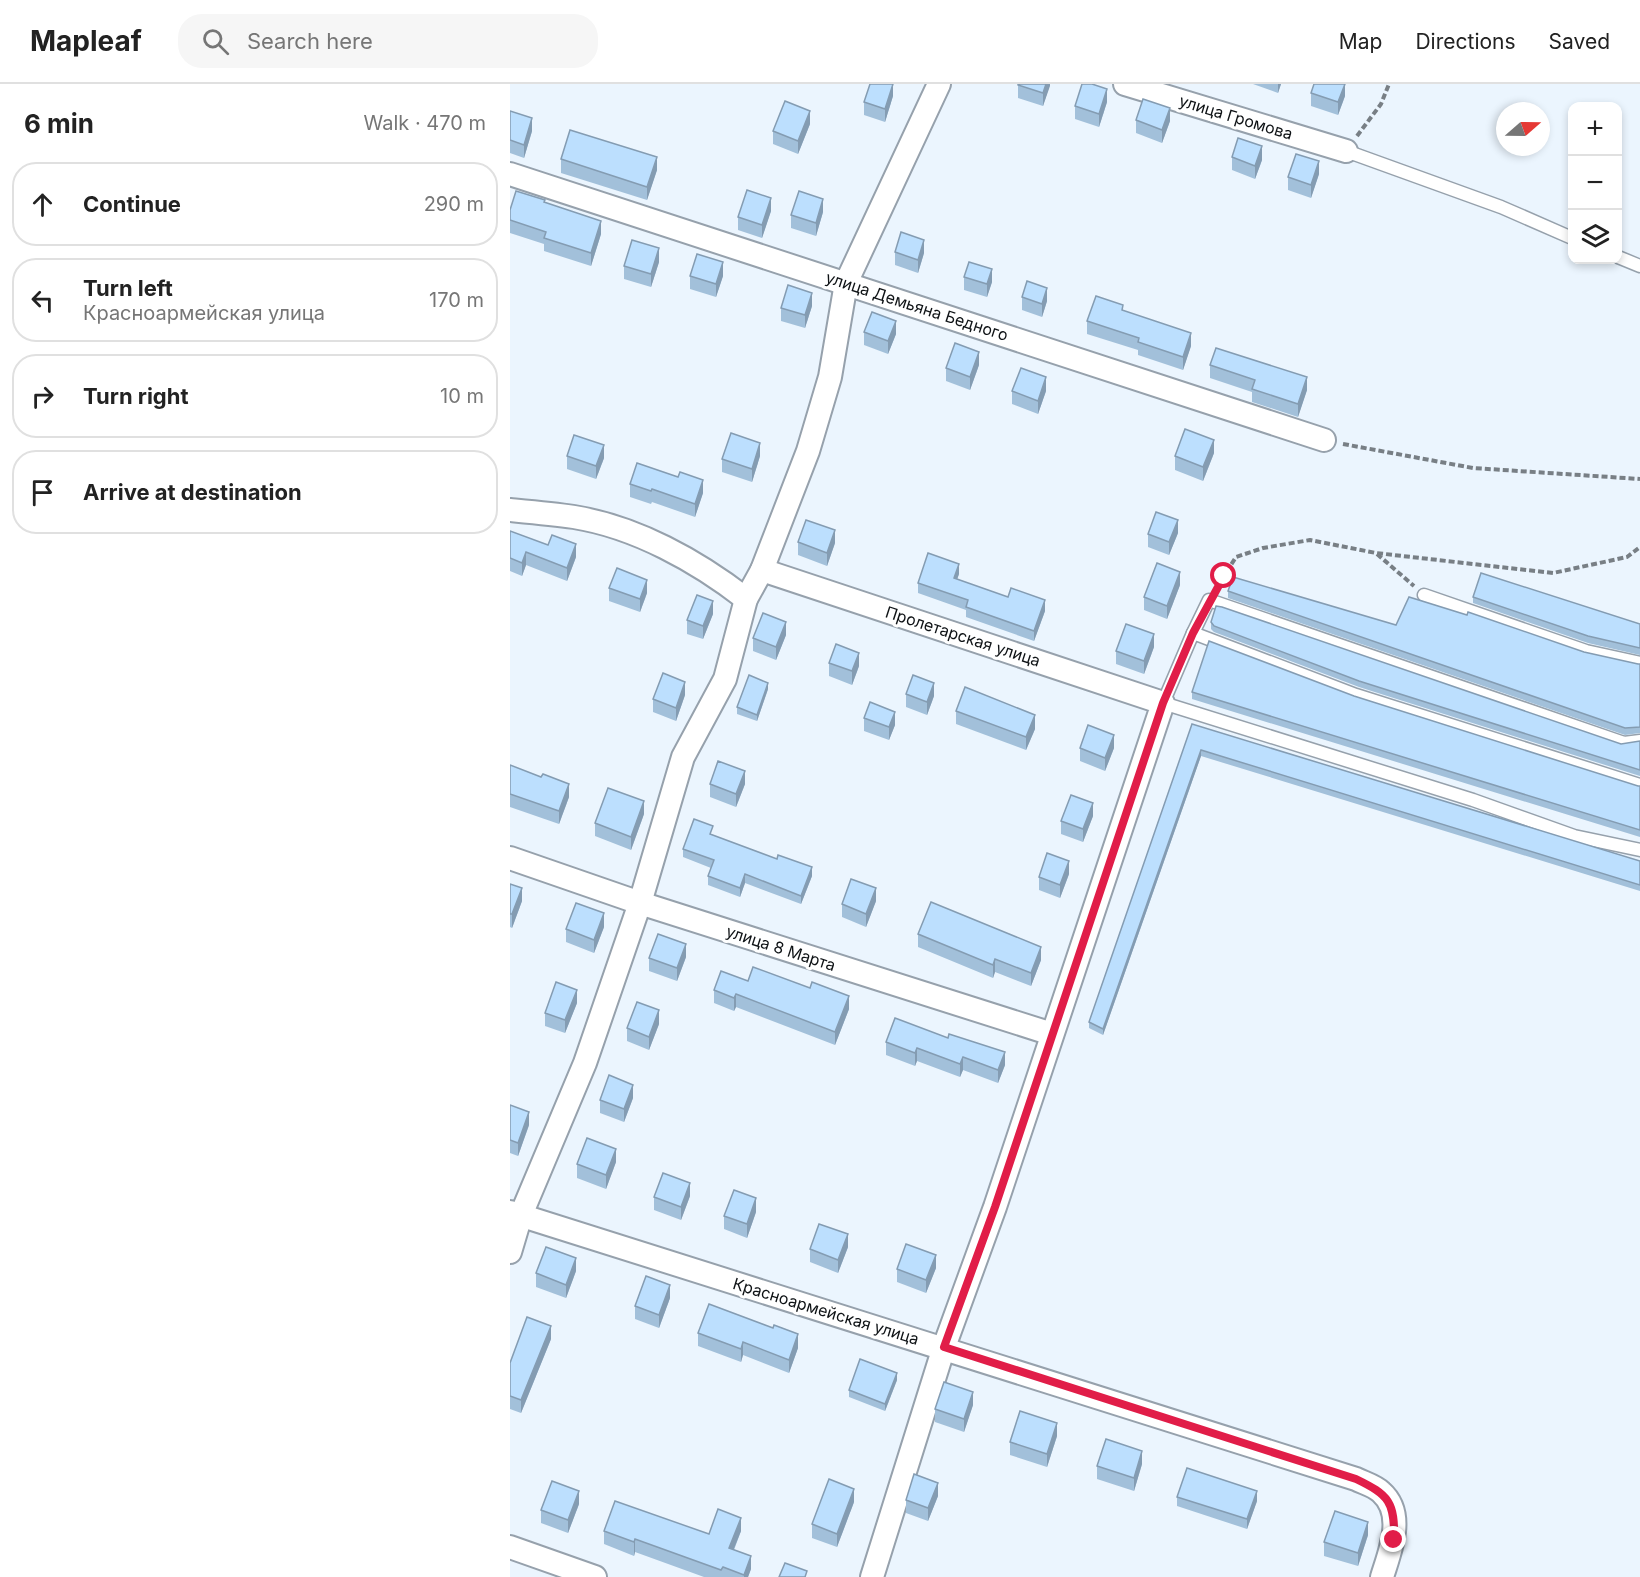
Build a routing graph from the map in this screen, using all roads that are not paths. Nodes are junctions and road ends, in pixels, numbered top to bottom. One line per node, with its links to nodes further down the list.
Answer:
1 (939, 84): 8 (street)
2 (1125, 84): 3 (street, улица Громова)
3 (1346, 151): 5 (lane)
4 (510, 174): 8 (street, улица Демьяна Бедного)
5 (1568, 236)
6 (1622, 259): 7 (lane)
7 (1640, 267)
8 (846, 283): 9 (street, улица Демьяна Бедного); 11 (street)
9 (1324, 440)
10 (510, 510): 13 (street)
11 (762, 570): 13 (street); 16 (street, Пролетарская улица)
12 (1424, 595): 15 (lane)
13 (746, 599): 21 (street)
14 (1193, 633): 16 (lane); 17 (lane); 18 (lane)
15 (1640, 663)
16 (1163, 703): 19 (lane); 22 (street)
17 (1640, 741)
18 (1640, 785)
19 (1640, 850)
20 (510, 858): 21 (street, улица 8 Марта)
21 (640, 903): 22 (street, улица 8 Марта); 23 (street)
22 (1052, 1034): 25 (street)
23 (516, 1214): 24 (street); 25 (street, Красноармейская улица)
24 (510, 1252)
25 (944, 1347): 28 (street); 29 (street, Красноармейская улица)
26 (510, 1547): 27 (street)
27 (595, 1577)
28 (872, 1577)
29 (1382, 1577)

